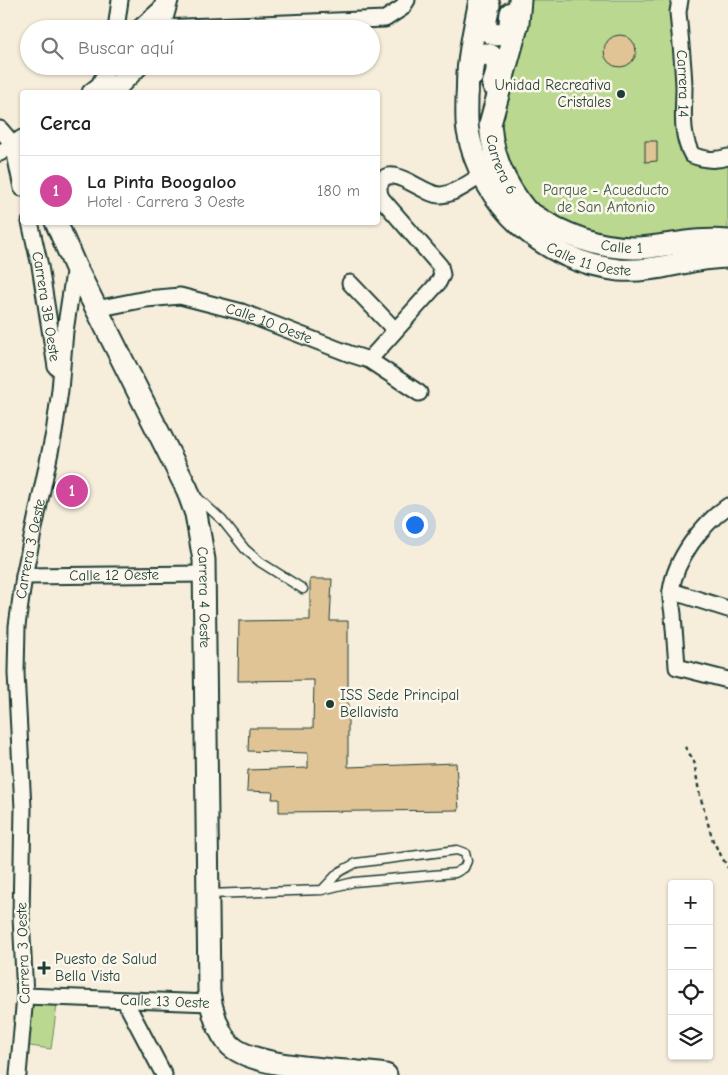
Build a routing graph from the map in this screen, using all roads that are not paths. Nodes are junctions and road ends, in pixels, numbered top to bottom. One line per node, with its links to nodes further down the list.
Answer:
1 (120, 0): 9 (street)
2 (407, 0): 12 (street)
3 (480, 0): 17 (street, Carrera 6)
4 (489, 0): 5 (street)
5 (512, 0)
6 (520, 0): 19 (street, Carrera 6)
7 (680, 0): 21 (street, Carrera 14)
8 (166, 2): 10 (street); 11 (street)
9 (117, 20)
10 (147, 20)
11 (161, 20)
12 (373, 20)
13 (104, 75): 15 (street)
14 (128, 75): 16 (street)
15 (93, 90)
16 (113, 90)
17 (467, 116): 19 (street); 22 (street, Carrera 6)
18 (0, 128): 20 (street)
19 (491, 130): 22 (street); 26 (street, Carrera 6)
20 (12, 145): 23 (street)
21 (728, 156)
22 (482, 174): 24 (street); 31 (street, Calle 11 Oeste)
23 (20, 179)
24 (380, 184)
25 (380, 196): 35 (street)
26 (524, 208): 29 (street, Calle 1); 30 (street)
27 (31, 225): 37 (street, Carrera 3B Oeste)
28 (57, 225): 32 (street, Carrera 4 Oeste)
29 (728, 241)
30 (728, 247)
31 (728, 257)
32 (75, 266): 37 (street, Carrera 3 Oeste); 39 (street, Carrera 4 Oeste)
33 (350, 282): 35 (street)
34 (106, 307): 36 (street, Calle 10 Oeste)
35 (395, 330): 36 (street)
36 (369, 360): 38 (street, Calle 10 Oeste)
37 (60, 390): 42 (street, Carrera 3 Oeste)
38 (419, 393)
39 (187, 489): 41 (street, Carrera 4 Oeste); 43 (lane)
40 (728, 506): 44 (street)
41 (204, 574): 42 (street, Calle 12 Oeste); 48 (street, Carrera 4 Oeste)
42 (24, 576): 49 (street, Carrera 3 Oeste)
43 (302, 589)
44 (671, 591): 45 (street); 46 (street)
45 (728, 609)
46 (728, 680)
47 (322, 890): 47 (lane); 48 (lane)
48 (208, 894): 51 (street, Carrera 4 Oeste)
49 (26, 996): 50 (street, Calle 13 Oeste); 53 (street, Carrera 3 Oeste)
50 (125, 1000): 51 (street, Calle 13 Oeste); 54 (street)
51 (210, 1003): 52 (street, Calle 13 Oeste)
52 (329, 1072): 55 (street, Calle 13 Oeste)
53 (18, 1075)
54 (164, 1075)
55 (386, 1075)

